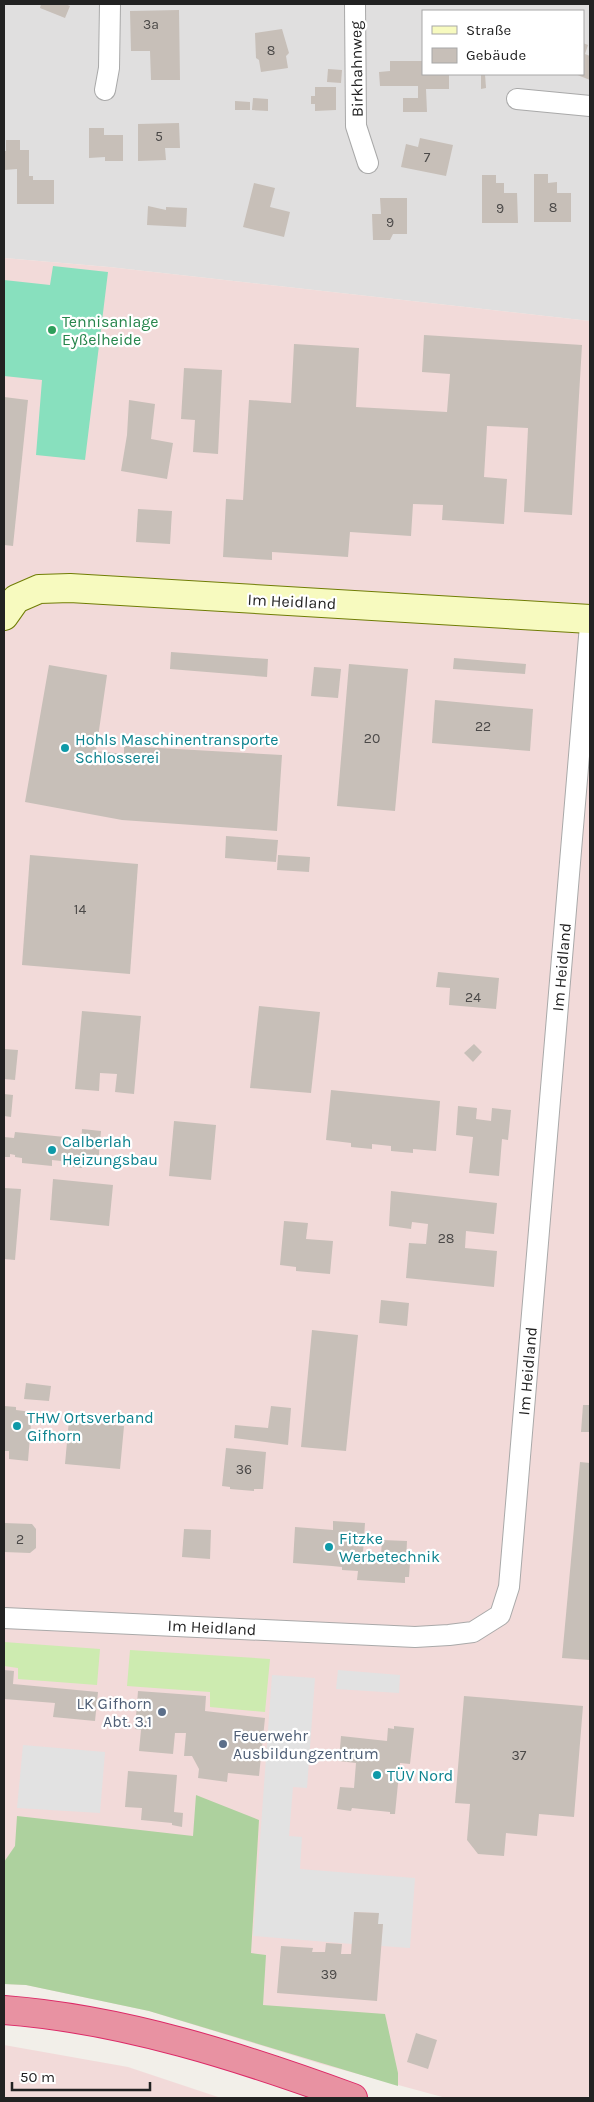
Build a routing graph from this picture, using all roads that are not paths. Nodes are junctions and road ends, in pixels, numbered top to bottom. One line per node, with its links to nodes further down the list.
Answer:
1 (110, 4): 3 (street)
2 (355, 4): 6 (street, Birkhahnweg)
3 (105, 90)
4 (517, 99): 5 (street)
5 (590, 106)
6 (368, 163)
7 (4, 616): 8 (street, Im Heidland)
8 (590, 619)
9 (590, 626): 10 (street, Im Heidland)
10 (4, 1618)
11 (4, 2010): 12 (highway)
12 (353, 2098)

